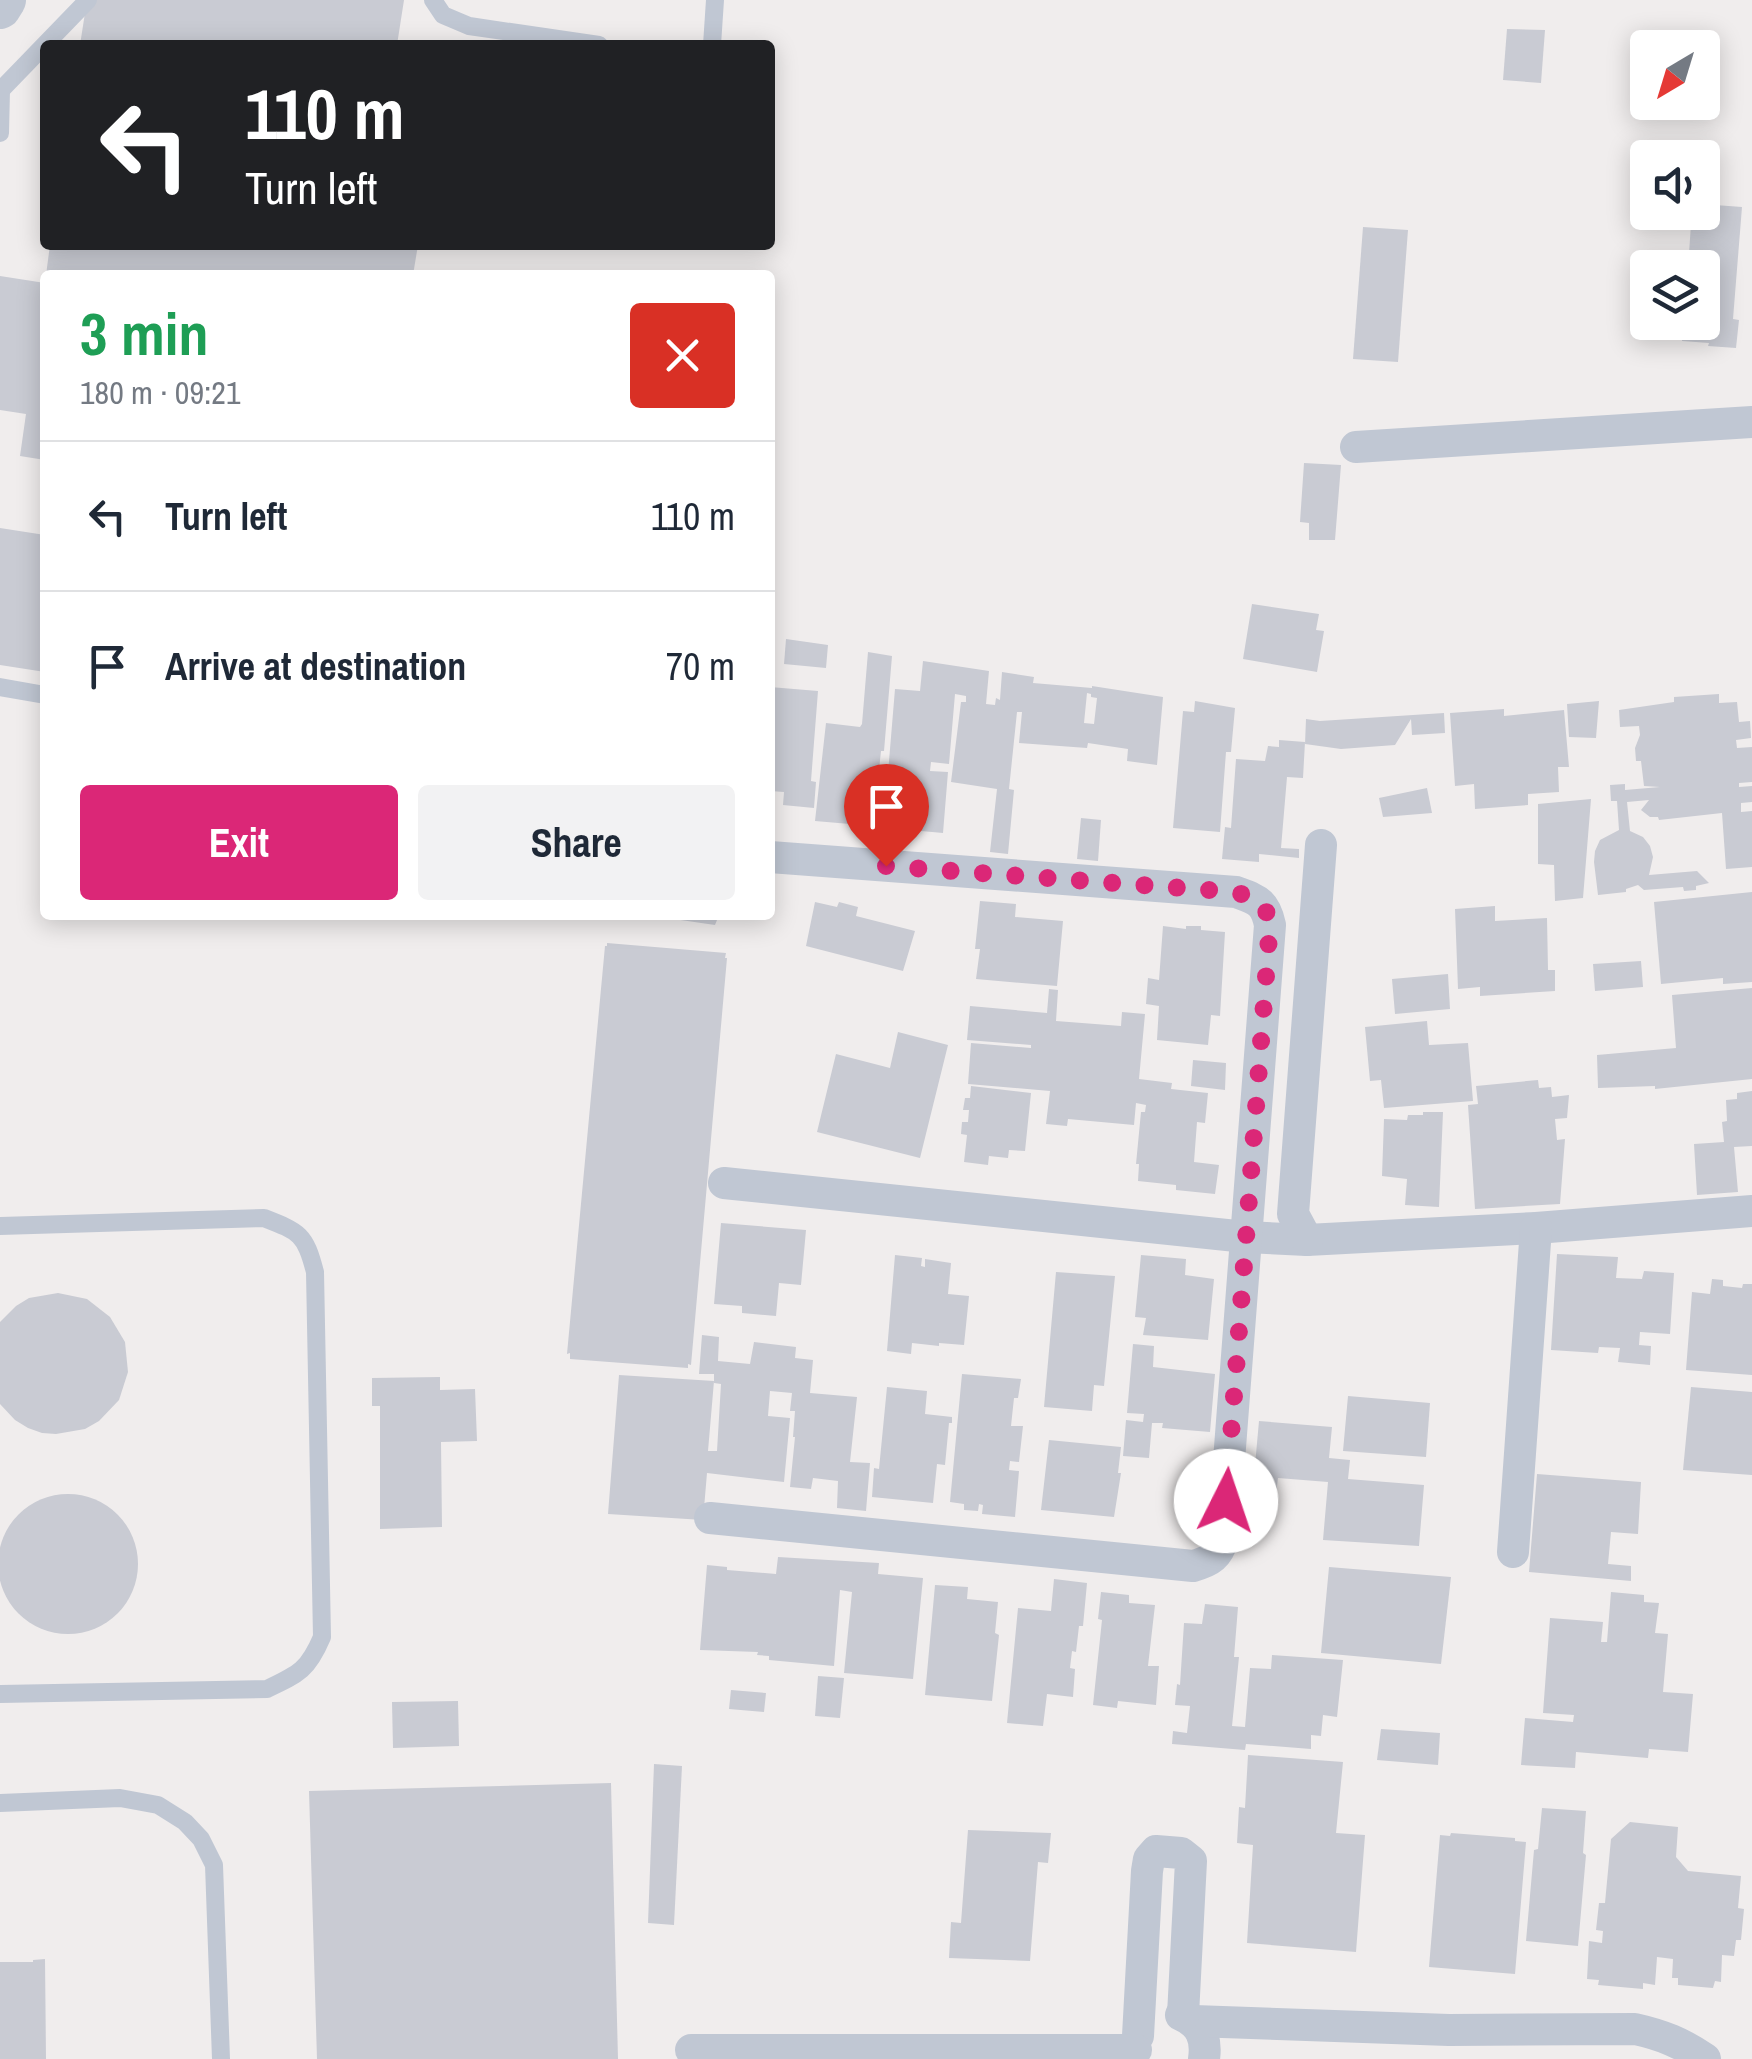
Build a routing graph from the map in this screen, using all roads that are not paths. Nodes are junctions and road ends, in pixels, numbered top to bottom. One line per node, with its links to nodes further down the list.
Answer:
1 (5, 0): 5 (street)
2 (88, 0): 6 (lane)
3 (433, 0): 7 (lane)
4 (715, 0): 8 (lane)
5 (0, 8)
6 (49, 40)
7 (565, 40)
8 (712, 40)
9 (40, 50): 10 (lane)
10 (0, 134)
11 (1752, 422): 12 (street)
12 (1356, 448)
13 (0, 687): 14 (lane)
14 (40, 694)
15 (1321, 844): 22 (street)
16 (775, 857): 21 (street)
17 (724, 1182): 21 (street)
18 (1752, 1211): 20 (street)
19 (0, 1226): 25 (lane)
20 (1536, 1228): 22 (street); 24 (street)
21 (1246, 1236): 22 (street); 23 (street)
22 (1307, 1240)
23 (710, 1518)
24 (1513, 1552)
25 (0, 1694)
26 (0, 1803): 31 (lane)
27 (1188, 2018): 28 (street); 29 (street); 29 (street); 32 (street)
28 (1450, 2045): 33 (street)
29 (1137, 2048): 30 (street)
30 (691, 2050)
31 (221, 2059)
32 (1204, 2059)
33 (1706, 2059)

